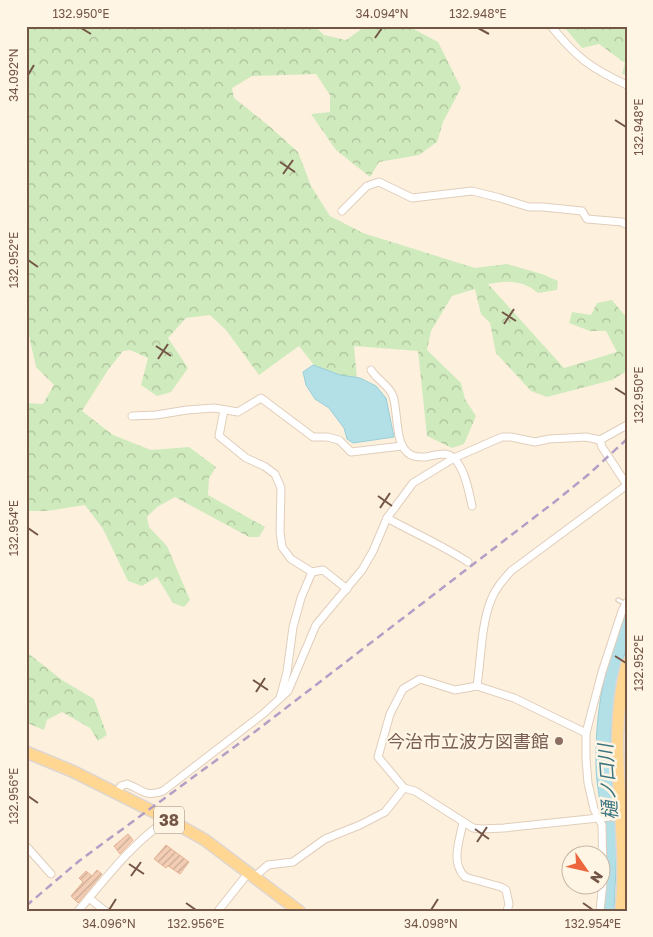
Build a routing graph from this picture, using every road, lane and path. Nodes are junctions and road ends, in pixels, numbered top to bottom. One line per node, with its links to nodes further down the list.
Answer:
1 (551, 26): 2 (street)
2 (627, 84)
3 (342, 211): 4 (street)
4 (627, 225)
5 (371, 370): 10 (street)
6 (224, 410): 7 (street); 10 (street); 16 (street)
7 (132, 416)
8 (627, 425): 9 (street)
9 (600, 440): 11 (street); 12 (street)
10 (402, 446): 11 (street)
11 (454, 458): 13 (street); 14 (street)
12 (627, 485): 21 (street)
13 (472, 506)
14 (387, 518): 15 (street); 17 (street)
15 (468, 562)
16 (312, 572): 17 (street); 22 (street)
17 (346, 588): 22 (street)
18 (618, 600): 19 (lane)
19 (626, 603): 24 (street)
20 (627, 664): 23 (main road)
21 (477, 686): 24 (street); 26 (street)
22 (280, 698): 27 (street)
23 (623, 705): 28 (main road)
24 (586, 733): 29 (street)
25 (26, 752): 27 (main road, 38)
26 (404, 788): 31 (street); 34 (street)
27 (116, 793): 30 (main road, 38)
28 (621, 816): 29 (street); 42 (main road)
29 (601, 818): 31 (street); 41 (street)
30 (168, 819): 34 (main road, 38); 35 (street)
31 (463, 822): 40 (street)
32 (26, 846): 33 (street)
33 (51, 874)
34 (251, 875): 38 (street); 39 (main road, 38)
35 (89, 898): 36 (street); 37 (street)
36 (78, 911)
37 (105, 911)
38 (218, 911)
39 (299, 911)
40 (507, 911)
41 (600, 911)
42 (621, 911)

